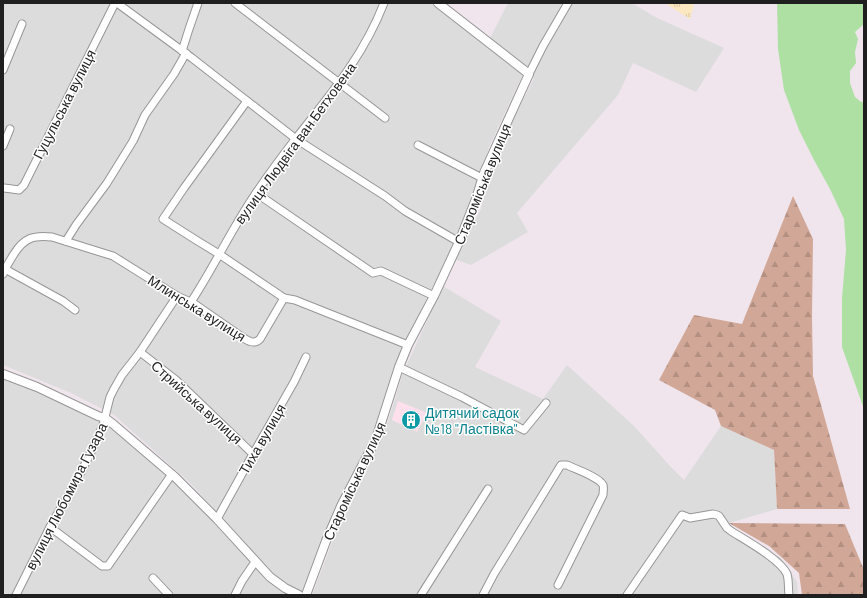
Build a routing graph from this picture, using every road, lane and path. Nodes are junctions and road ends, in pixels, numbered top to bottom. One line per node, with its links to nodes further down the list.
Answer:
1 (116, 3): 8 (street); 19 (street, Гуцульська вулиця)
2 (198, 3): 8 (street)
3 (236, 3): 11 (street)
4 (384, 3): 11 (street, вулиця Людвіга ван Бетховена)
5 (438, 3): 10 (street)
6 (568, 3): 10 (street, Староміська вулиця)
7 (22, 24): 9 (street)
8 (184, 52): 12 (street); 21 (street)
9 (3, 70)
10 (529, 74): 18 (street, Староміська вулиця)
11 (340, 83): 13 (street); 15 (street, вулиця Людвіга ван Бетховена)
12 (247, 101): 15 (street); 23 (street)
13 (385, 118)
14 (10, 129): 17 (street)
15 (296, 139): 20 (street, вулиця Людвіга ван Бетховена); 22 (street)
16 (418, 145): 18 (street)
17 (3, 146)
18 (482, 178): 22 (street, Староміська вулиця)
19 (3, 188)
20 (256, 193): 23 (street, вулиця Людвіга ван Бетховена); 26 (street)
21 (66, 241): 24 (street, Млинська вулиця); 25 (street, Млинська вулиця)
22 (459, 242): 26 (street, Староміська вулиця)
23 (219, 254): 27 (street); 28 (street, вулиця Людвіга ван Бетховена)
24 (4, 271): 29 (street)
25 (177, 296): 28 (street, Млинська вулиця); 31 (street, вулиця Любомира Гузара)
26 (434, 296): 30 (street, Староміська вулиця)
27 (284, 298): 28 (street, Млинська вулиця); 30 (street)
28 (191, 302)
29 (75, 310)
30 (408, 345): 33 (street, Староміська вулиця)
31 (140, 352): 36 (street, вулиця Любомира Гузара); 37 (street, Стрийська вулиця)
32 (306, 357): 37 (street, Тиха вулиця)
33 (399, 367): 35 (street); 49 (street, Староміська вулиця)
34 (3, 374): 36 (street)
35 (546, 403)
36 (105, 418): 38 (street); 41 (street, вулиця Любомира Гузара)
37 (253, 454): 40 (street, Тиха вулиця)
38 (172, 474): 40 (street); 41 (street)
39 (488, 489): 50 (street)
40 (217, 519): 42 (street)
41 (50, 527): 45 (street, вулиця Любомира Гузара)
42 (255, 562): 47 (street); 48 (street)
43 (153, 578): 46 (street)
44 (558, 585): 51 (street)
45 (16, 595)
46 (168, 595)
47 (236, 595)
48 (299, 595)
49 (306, 595)
50 (421, 595)
51 (483, 595)
52 (627, 595): 53 (street)
53 (789, 595)

